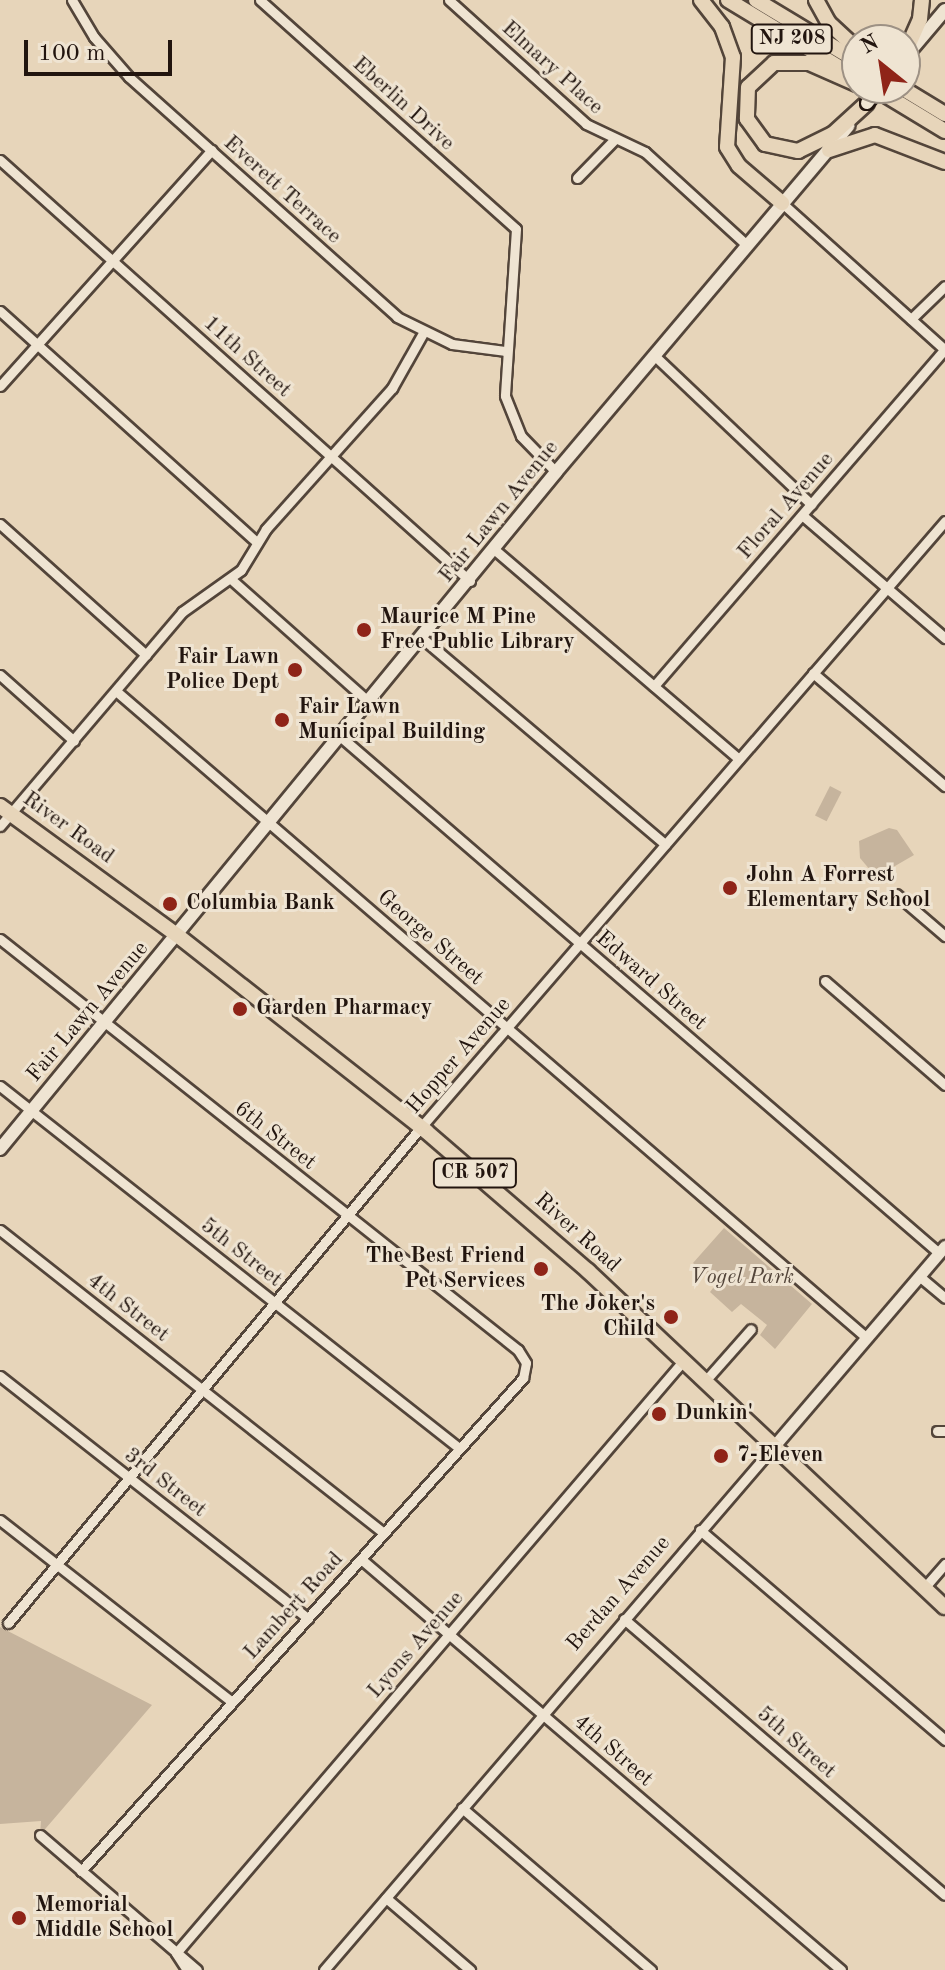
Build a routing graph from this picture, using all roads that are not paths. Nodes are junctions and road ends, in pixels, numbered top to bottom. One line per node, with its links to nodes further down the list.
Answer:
1 (72, 0): 23 (street, Everett Terrace)
2 (449, 0): 22 (street, Elmary Place)
3 (701, 0): 28 (main road)
4 (728, 0): 14 (main road, NJ 208)
5 (756, 0): 13 (main road, NJ 208)
6 (816, 0): 11 (main road)
7 (922, 0): 10 (main road)
8 (262, 1): 37 (street, Eberlin Drive)
9 (945, 10): 12 (main road)
10 (918, 24)
11 (841, 36)
12 (921, 37)
13 (841, 51)
14 (841, 68)
15 (841, 77): 16 (main road)
16 (859, 104)
17 (861, 104): 24 (main road, Fair Lawn Avenue)
18 (897, 104): 20 (main road)
19 (913, 104): 20 (main road)
20 (936, 114): 21 (main road)
21 (945, 131)
22 (614, 140): 27 (street); 29 (street, Elmary Place)
23 (212, 150): 30 (street); 34 (street, Everett Terrace)
24 (829, 150): 26 (main road); 28 (main road, Fair Lawn Avenue)
25 (0, 160): 30 (street, 11th Street)
26 (945, 162)
27 (577, 178)
28 (782, 203): 29 (main road, Fair Lawn Avenue); 33 (street)
29 (747, 245): 38 (main road, Fair Lawn Avenue)
30 (113, 260): 35 (street); 40 (street, 11th Street)
31 (945, 286): 33 (street)
32 (0, 311): 35 (street)
33 (911, 319): 36 (street)
34 (423, 333): 37 (street, Everett Terrace); 40 (street)
35 (37, 344): 39 (street); 46 (street)
36 (945, 350): 42 (street, Floral Avenue)
37 (505, 351): 41 (street)
38 (656, 357): 41 (main road, Fair Lawn Avenue); 42 (street)
39 (0, 386)
40 (331, 457): 46 (street); 49 (street, 11th Street)
41 (556, 472): 47 (main road, Fair Lawn Avenue)
42 (811, 504): 43 (street, Floral Avenue)
43 (802, 515): 50 (street); 56 (street, Floral Avenue)
44 (945, 521): 50 (street, Hopper Avenue)
45 (0, 524): 53 (street)
46 (257, 542): 48 (street)
47 (495, 550): 49 (main road, Fair Lawn Avenue); 56 (street)
48 (232, 580): 53 (street); 58 (street)
49 (470, 581): 51 (main road, Fair Lawn Avenue)
50 (887, 588): 52 (street); 54 (street, Hopper Avenue)
51 (422, 638): 58 (main road, Fair Lawn Avenue); 66 (street)
52 (945, 638)
53 (146, 655): 57 (street)
54 (813, 673): 61 (street, Hopper Avenue); 62 (street)
55 (0, 675): 60 (street)
56 (654, 686): 61 (street)
57 (116, 691): 60 (street); 64 (street, George Street)
58 (370, 703): 59 (main road, Fair Lawn Avenue)
59 (341, 737): 64 (main road, Fair Lawn Avenue); 71 (street, Edward Street)
60 (74, 741): 63 (street)
61 (739, 759): 66 (street, Hopper Avenue)
62 (945, 786)
63 (6, 810): 65 (street); 68 (main road, River Road / CR 507)
64 (269, 823): 68 (main road, Fair Lawn Avenue); 74 (street, George Street)
65 (0, 826)
66 (665, 844): 71 (street, Hopper Avenue)
67 (896, 894): 69 (street)
68 (177, 935): 73 (main road, Fair Lawn Avenue); 78 (main road, River Road / CR 507)
69 (945, 936)
70 (0, 939): 73 (street, 6th Street)
71 (580, 943): 74 (street, Hopper Avenue); 82 (street, Edward Street)
72 (825, 981): 75 (street)
73 (104, 1024): 77 (main road, Fair Lawn Avenue); 80 (street, 6th Street)
74 (507, 1028): 78 (street, Hopper Avenue); 87 (street, George Street)
75 (945, 1085)
76 (0, 1086): 77 (street, 5th Street)
77 (32, 1111): 79 (main road, Fair Lawn Avenue); 85 (street, 5th Street)
78 (421, 1127): 80 (street, Hopper Avenue); 88 (main road, River Road / CR 507)
79 (0, 1149)
80 (347, 1216): 85 (street, Hopper Avenue); 89 (street, 6th Street)
81 (0, 1230): 92 (street, 4th Street)
82 (942, 1249): 83 (street, Berdan Avenue)
83 (919, 1276): 84 (street); 87 (street, Berdan Avenue)
84 (945, 1298)
85 (275, 1303): 92 (street, Hopper Avenue); 94 (street, 5th Street)
86 (751, 1329): 91 (street)
87 (867, 1338): 93 (street, Berdan Avenue)
88 (683, 1361): 91 (main road, River Road / CR 507); 107 (street, Lyons Avenue)
89 (526, 1363): 94 (street, Lambert Road)
90 (0, 1376): 95 (street, 3rd Street)
91 (705, 1381): 93 (main road, River Road / CR 507)
92 (202, 1390): 95 (street, Hopper Avenue); 98 (street, 4th Street)
93 (774, 1446): 97 (street, Berdan Avenue); 102 (main road, River Road / CR 507)
94 (459, 1448): 98 (street, Lambert Road)
95 (129, 1477): 100 (street, Hopper Avenue); 104 (street, 3rd Street)
96 (0, 1520): 100 (street)
97 (700, 1530): 105 (street, Berdan Avenue); 110 (street)
98 (384, 1533): 99 (street, Lambert Road)
99 (361, 1559): 104 (street, Lambert Road); 107 (street, 4th Street)
100 (57, 1564): 106 (street, Hopper Avenue); 108 (street)
101 (945, 1564): 102 (street)
102 (924, 1588): 103 (main road, River Road / CR 507)
103 (945, 1607)
104 (308, 1618): 108 (street, Lambert Road)
105 (624, 1619): 109 (street, Berdan Avenue); 114 (street, 5th Street)
106 (8, 1623)
107 (449, 1635): 109 (street, 4th Street); 116 (street, Lyons Avenue)
108 (232, 1702): 113 (street, Lambert Road)
109 (542, 1714): 111 (street, Berdan Avenue); 122 (street, 4th Street)
110 (945, 1740)
111 (462, 1808): 115 (street, Berdan Avenue); 121 (street)
112 (40, 1835): 113 (street)
113 (81, 1871): 116 (street)
114 (945, 1895)
115 (386, 1898): 119 (street, Berdan Avenue); 120 (street)
116 (176, 1953): 117 (street); 118 (street)
117 (187, 1970)
118 (197, 1970)
119 (324, 1970)
120 (470, 1970)
121 (651, 1970)
122 (841, 1970)

